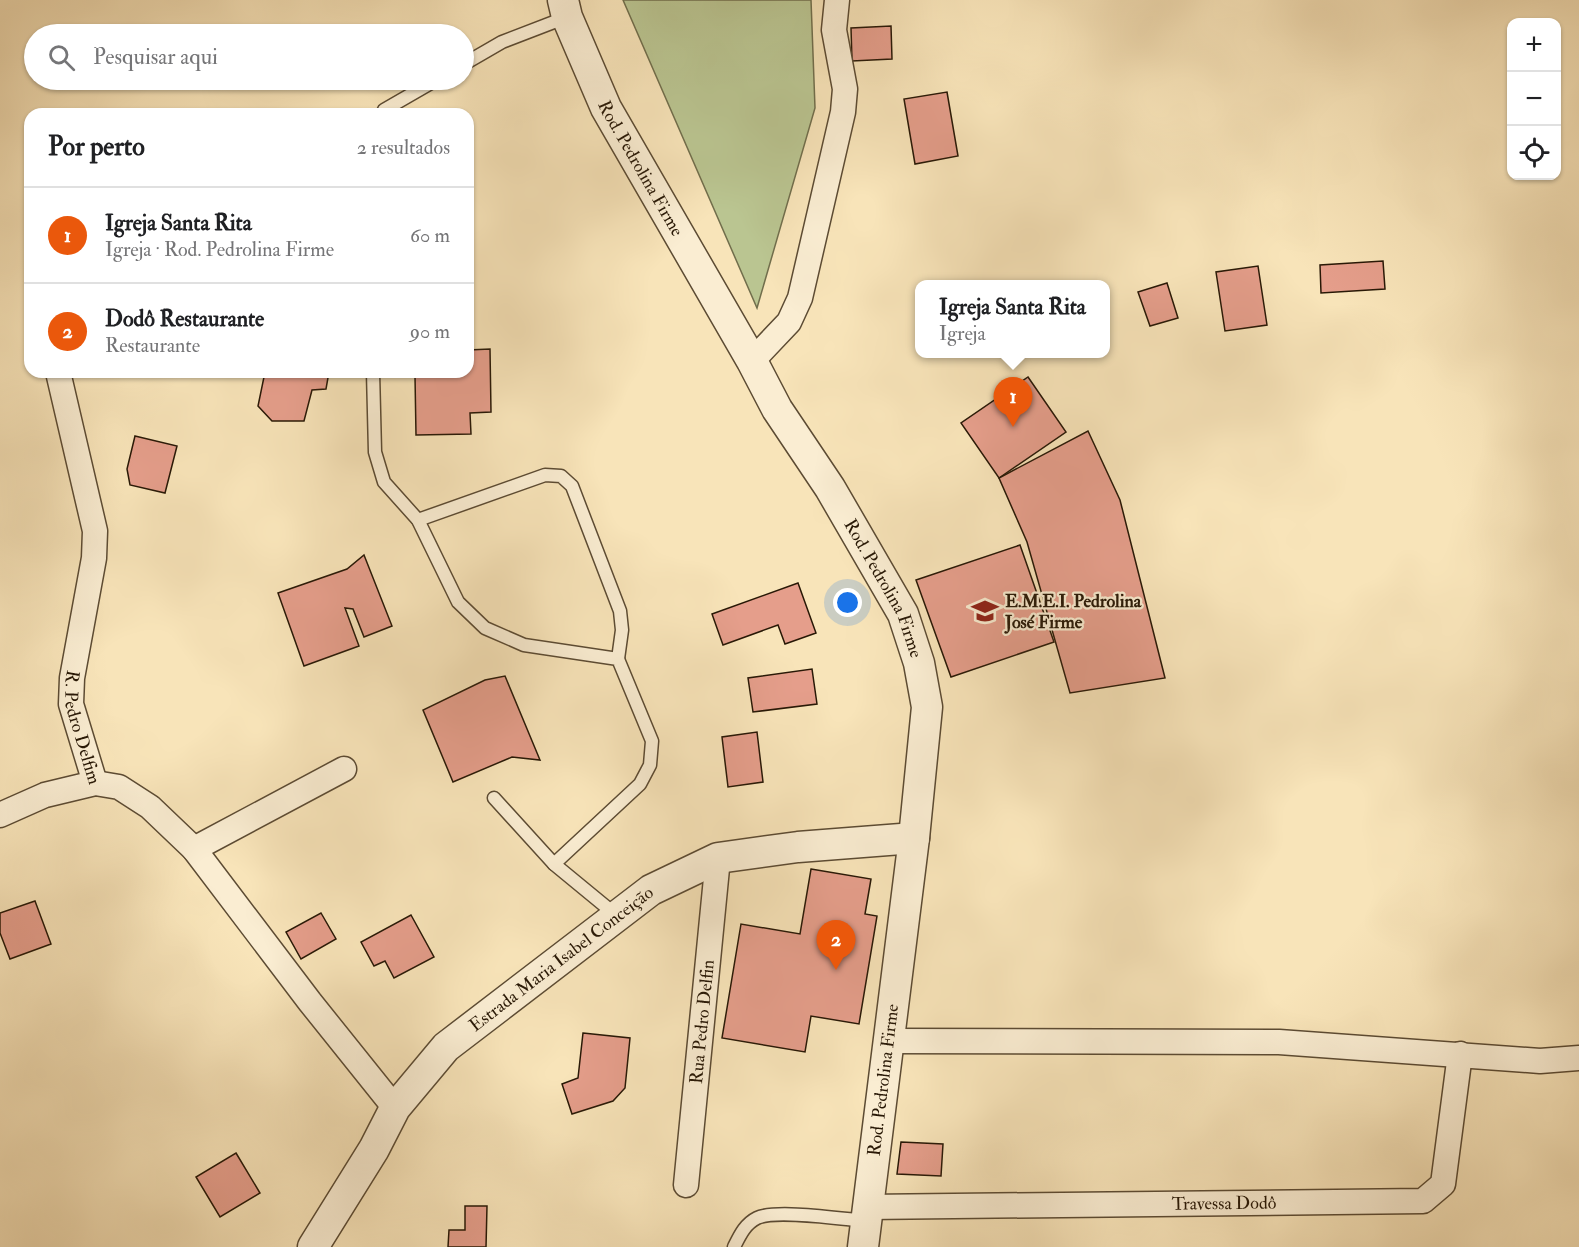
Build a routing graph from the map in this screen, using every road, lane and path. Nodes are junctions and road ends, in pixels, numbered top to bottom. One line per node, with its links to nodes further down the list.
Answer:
1 (837, 0): 6 (street)
2 (565, 9): 3 (lane); 6 (street, Rod. Pedrolina Firme)
3 (474, 58)
4 (419, 90): 5 (lane)
5 (389, 108)
6 (752, 361): 15 (street, Rod. Pedrolina Firme)
7 (59, 378): 12 (street, R. Pedro Delfim)
8 (373, 378): 9 (lane)
9 (418, 520): 10 (lane); 10 (lane)
10 (618, 659): 18 (lane)
11 (344, 769): 16 (street)
12 (95, 783): 14 (street); 16 (street, R. Pedro Delfim)
13 (494, 798): 18 (lane)
14 (0, 815)
15 (914, 838): 17 (street, Estrada Maria Isabel Conceição); 20 (street, Rod. Pedrolina Firme)
16 (194, 849): 23 (street, R. Pedro Delfim)
17 (718, 858): 19 (street, Estrada Maria Isabel Conceição); 24 (street, Rua Pedro Delfin)
18 (554, 864): 19 (lane)
19 (616, 915): 23 (street, Estrada Maria Isabel Conceição)
20 (888, 1041): 21 (street); 25 (street, Rod. Pedrolina Firme)
21 (1460, 1054): 22 (street); 25 (street, Travessa Dodô)
22 (1579, 1058)
23 (395, 1108): 26 (street, Estrada Maria Isabel Conceição)
24 (686, 1185)
25 (865, 1225): 27 (lane)
26 (312, 1247)
27 (734, 1247)

